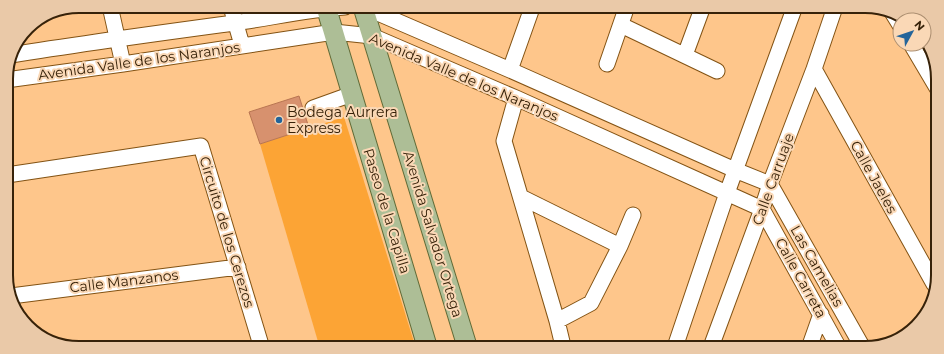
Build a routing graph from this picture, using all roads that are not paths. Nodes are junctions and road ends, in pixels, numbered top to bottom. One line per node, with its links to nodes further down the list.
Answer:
1 (111, 13): 16 (street)
2 (233, 13): 12 (street)
3 (296, 13): 12 (street, Avenida Valle de los Naranjos)
4 (328, 13): 14 (main road, Paseo de la Capilla)
5 (365, 13): 15 (main road, Avenida Salvador Ortega)
6 (377, 13): 23 (street, Avenida Valle de los Naranjos)
7 (530, 13): 23 (street)
8 (625, 13): 13 (street)
9 (701, 13): 20 (street)
10 (793, 13): 33 (street)
11 (833, 13): 24 (street, Calle Carruaje)
12 (236, 23): 16 (street, Avenida Valle de los Naranjos); 17 (street)
13 (621, 25): 20 (street); 22 (street)
14 (334, 32): 15 (street, Avenida Valle de los Naranjos); 17 (street, Avenida Valle de los Naranjos); 28 (main road, Paseo de la Capilla)
15 (372, 36): 29 (street, Avenida Valle de los Naranjos); 48 (main road, Avenida Salvador Ortega)
16 (116, 38): 19 (street, Avenida Valle de los Naranjos); 21 (street)
17 (242, 46): 21 (street, Avenida Valle de los Naranjos)
18 (916, 52): 26 (street)
19 (18, 54)
20 (686, 55): 25 (street)
21 (123, 64): 27 (street, Avenida Valle de los Naranjos)
22 (607, 64)
23 (510, 70): 31 (street, Avenida Valle de los Naranjos)
24 (814, 70): 35 (street, Calle Carruaje); 42 (street, Calle Jaeles)
25 (717, 71)
26 (931, 78)
27 (13, 79)
28 (352, 94): 30 (street); 47 (main road, Paseo de la Capilla)
29 (516, 98): 32 (street, Avenida Valle de los Naranjos); 37 (street)
30 (313, 108)
31 (636, 126): 32 (street); 33 (street, Avenida Valle de los Naranjos)
32 (627, 148): 36 (street, Avenida Valle de los Naranjos)
33 (735, 170): 35 (street, Avenida Valle de los Naranjos); 36 (street)
34 (13, 174): 41 (street, Circuito de los Cerezos)
35 (770, 184): 38 (street, Calle Carruaje); 54 (street, Las Camelias)
36 (727, 193): 38 (street, Avenida Valle de los Naranjos); 50 (street)
37 (521, 197): 40 (street); 45 (street)
38 (762, 209): 44 (street, Calle Carreta); 51 (street, Calle Carruaje)
39 (634, 215): 40 (street)
40 (620, 246): 45 (street)
41 (238, 267): 43 (street, Calle Manzanos); 46 (street, Circuito de los Cerezos)
42 (931, 278)
43 (16, 295)
44 (821, 314): 52 (street); 53 (street, Calle Carreta)
45 (557, 321): 49 (street)
46 (260, 341)
47 (426, 341)
48 (465, 341)
49 (562, 341)
50 (677, 341)
51 (713, 341)
52 (811, 341)
53 (835, 341)
54 (859, 341)

